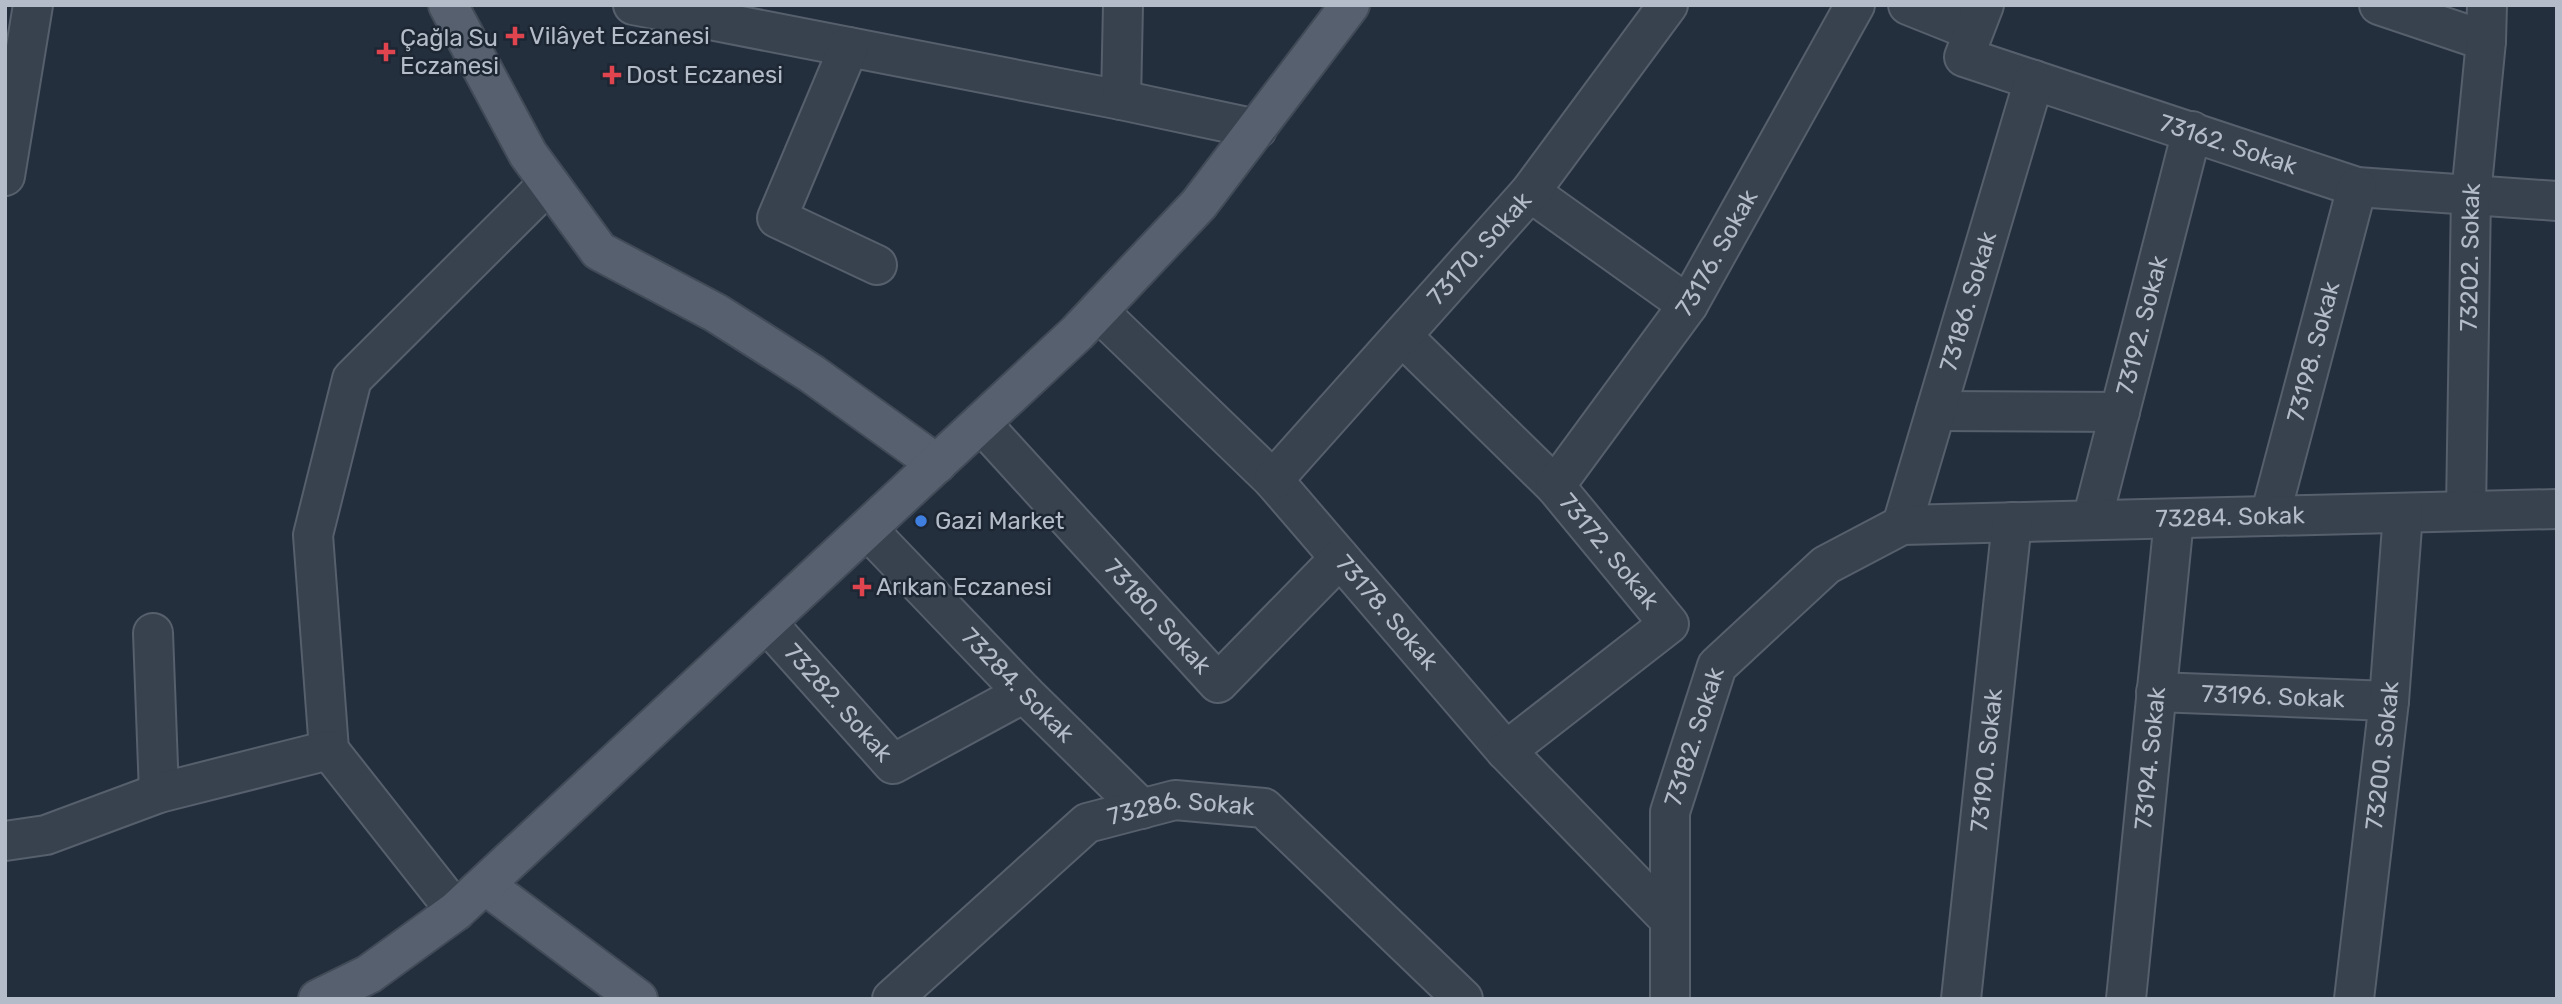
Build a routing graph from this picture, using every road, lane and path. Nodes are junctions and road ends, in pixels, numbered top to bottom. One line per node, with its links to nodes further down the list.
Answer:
1 (33, 5): 17 (street)
2 (448, 5): 18 (main road)
3 (633, 5): 12 (street)
4 (1123, 5): 14 (street)
5 (1350, 5): 15 (main road)
6 (1668, 5): 20 (street, 73170. Sokak)
7 (1855, 5): 24 (street, 73176. Sokak)
8 (1908, 5): 10 (street)
9 (2379, 5): 11 (street)
10 (1979, 18): 13 (street, 73162. Sokak)
11 (2486, 23): 21 (street, 73202. Sokak)
12 (849, 47): 14 (street); 23 (street)
13 (2034, 80): 16 (street, 73162. Sokak); 27 (street, 73186. Sokak)
14 (1121, 100): 15 (street)
15 (1257, 129): 25 (main road)
16 (2192, 131): 19 (street, 73162. Sokak); 28 (street, 73192. Sokak)
17 (5, 176)
18 (549, 183): 30 (main road); 48 (street)
19 (2357, 187): 21 (street, 73162. Sokak); 36 (street, 73198. Sokak)
20 (1530, 192): 24 (street); 26 (street, 73170. Sokak)
21 (2471, 195): 22 (street, 73162. Sokak); 34 (street, 73202. Sokak)
22 (2557, 201)
23 (877, 265)
24 (1688, 305): 32 (street, 73176. Sokak)
25 (1098, 311): 29 (main road); 31 (street, 73178. Sokak)
26 (1402, 337): 31 (street, 73170. Sokak); 32 (street, 73172. Sokak)
27 (1936, 411): 28 (street); 40 (street, 73186. Sokak)
28 (2120, 412): 38 (street, 73192. Sokak)
29 (981, 423): 30 (main road); 42 (street, 73180. Sokak)
30 (937, 464): 41 (main road)
31 (1273, 480): 42 (street, 73178. Sokak)
32 (1555, 486): 49 (street, 73172. Sokak)
33 (2557, 509): 34 (street, 73284. Sokak)
34 (2466, 511): 35 (street, 73284. Sokak)
35 (2403, 513): 36 (street, 73284. Sokak); 47 (street, 73200. Sokak)
36 (2270, 516): 37 (street, 73284. Sokak)
37 (2174, 519): 38 (street, 73284. Sokak); 45 (street, 73194. Sokak)
38 (2092, 520): 39 (street, 73284. Sokak)
39 (2012, 522): 40 (street, 73284. Sokak); 61 (street, 73190. Sokak)
40 (1902, 525): 55 (street, 73182. Sokak)
41 (867, 528): 43 (main road); 46 (street, 73284. Sokak)
42 (1340, 558): 49 (street, 73178. Sokak)
43 (767, 623): 46 (street, 73282. Sokak); 53 (main road)
44 (153, 634): 50 (street)
45 (2157, 692): 47 (street, 73196. Sokak); 62 (street, 73194. Sokak)
46 (1024, 693): 51 (street, 73284. Sokak)
47 (2389, 701): 63 (street, 73200. Sokak)
48 (328, 750): 50 (street); 54 (street)
49 (1506, 751): 55 (street, 73178. Sokak)
50 (159, 793): 52 (street)
51 (1142, 809): 58 (street, 73286. Sokak); 59 (street, 73286. Sokak)
52 (5, 841)
53 (485, 885): 54 (main road); 57 (main road)
54 (456, 911): 56 (main road)
55 (1669, 919): 60 (street, 73182. Sokak)
56 (318, 999)
57 (638, 999)
58 (892, 999)
59 (1463, 999)
60 (1670, 999)
61 (1961, 999)
62 (2126, 999)
63 (2354, 999)

